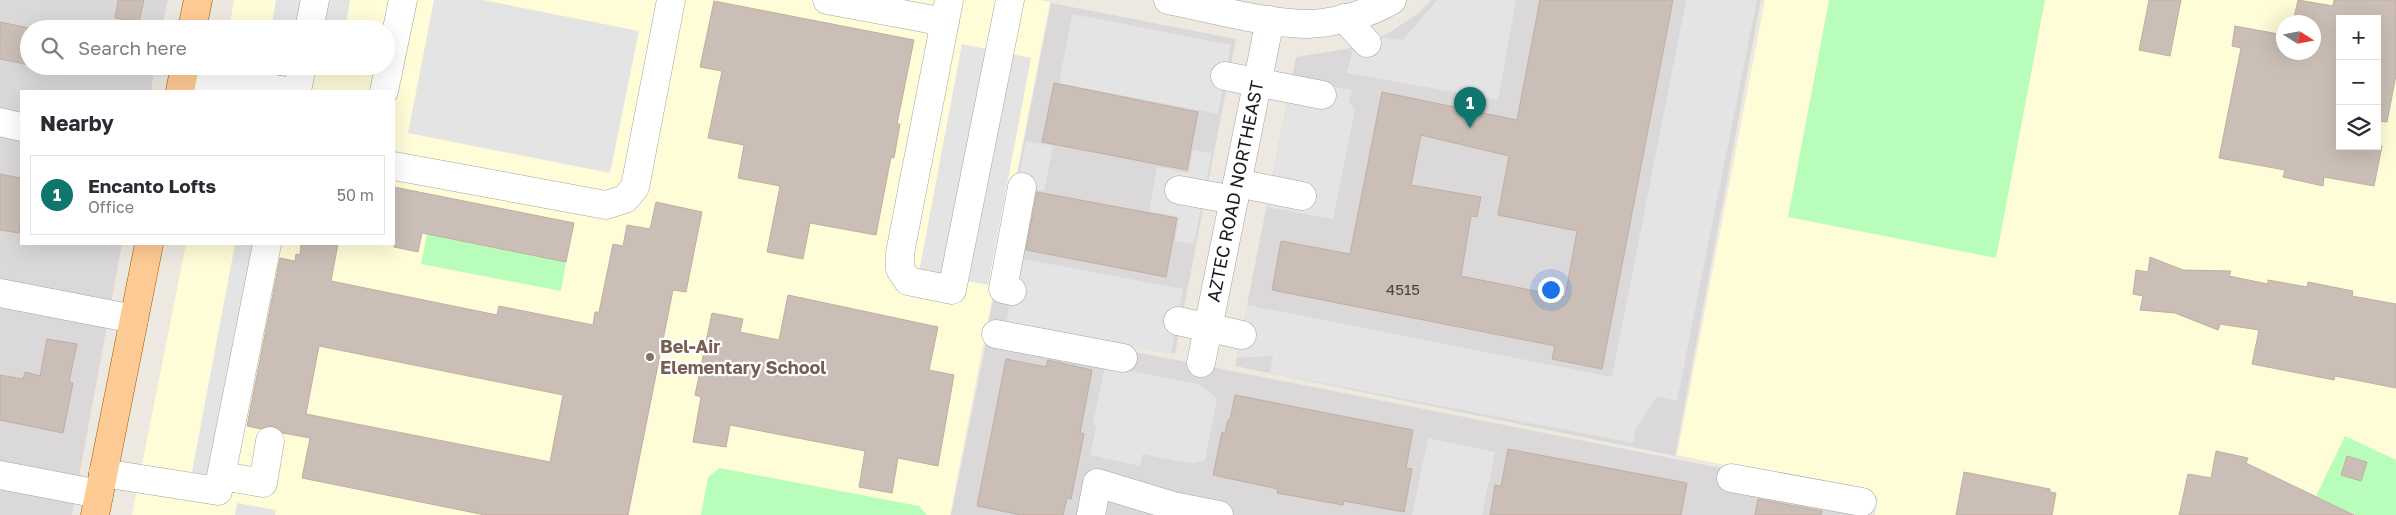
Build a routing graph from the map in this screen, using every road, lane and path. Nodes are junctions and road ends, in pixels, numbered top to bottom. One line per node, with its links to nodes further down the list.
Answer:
1 (198, 0): 11 (main road)
2 (315, 0): 12 (street)
3 (402, 0): 14 (street)
4 (671, 0): 27 (street)
5 (827, 0): 9 (street)
6 (1010, 0): 9 (street)
7 (1168, 0): 13 (street)
8 (1392, 0): 10 (street)
9 (947, 11)
10 (1344, 18): 13 (street); 15 (street)
11 (194, 20)
12 (311, 20)
13 (1270, 20): 20 (street, AZTEC ROAD NORTHEAST)
14 (395, 35)
15 (1367, 44)
16 (300, 75): 22 (street)
17 (387, 75): 23 (street)
18 (1225, 76): 20 (street)
19 (183, 77): 21 (street)
20 (1257, 83): 24 (street); 30 (street, AZTEC ROAD NORTHEAST)
21 (280, 90)
22 (297, 90)
23 (384, 90)
24 (1322, 95)
25 (0, 122): 26 (street)
26 (20, 127)
27 (395, 166)
28 (1022, 187): 34 (street)
29 (1179, 190): 30 (street)
30 (1235, 192): 31 (street); 38 (street, AZTEC ROAD NORTHEAST)
31 (1302, 196)
32 (149, 245): 36 (main road)
33 (267, 245): 45 (street)
34 (1012, 291)
35 (0, 293): 36 (street)
36 (134, 319): 47 (main road)
37 (1178, 321): 38 (street)
38 (1208, 328): 40 (street); 42 (street, AZTEC ROAD NORTHEAST)
39 (996, 334): 41 (street)
40 (1242, 336)
41 (1123, 358)
42 (1201, 363)
43 (270, 441): 45 (street)
44 (0, 475): 47 (street)
45 (222, 476): 47 (street)
46 (1731, 478): 48 (street)
47 (99, 494)
48 (1862, 502)
49 (1091, 515): 50 (street)
50 (1219, 515)

